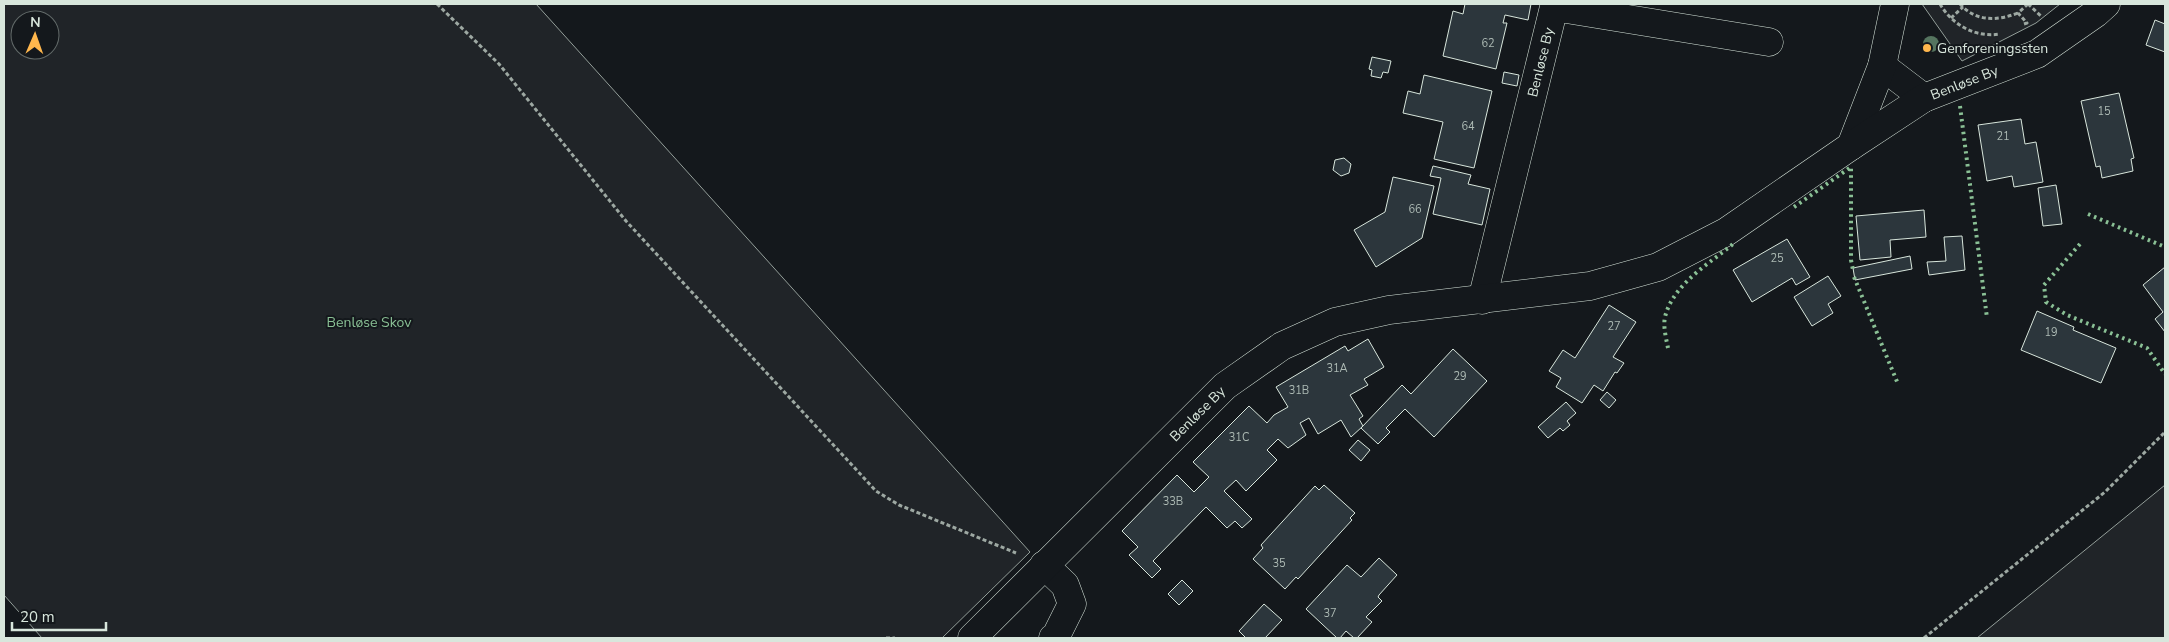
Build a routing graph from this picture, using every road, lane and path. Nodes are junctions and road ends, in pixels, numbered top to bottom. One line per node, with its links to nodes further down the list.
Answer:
1 (437, 4): 18 (path)
2 (1895, 4): 13 (street)
3 (1940, 4): 9 (path)
4 (2028, 4): 7 (path); 8 (path)
5 (2106, 4): 14 (street, Benløse By)
6 (1961, 5): 7 (path); 9 (path)
7 (2018, 14): 10 (path)
8 (2042, 16)
9 (1951, 18): 11 (path)
10 (2018, 29)
11 (2003, 34)
12 (1769, 42): 16 (street, Benløse By)
13 (1882, 66): 14 (street, Benløse By); 15 (street)
14 (1924, 98): 15 (street, Benløse By)
15 (1851, 146): 16 (street, Benløse By)
16 (1482, 300): 18 (street, Benløse By)
17 (2165, 432): 23 (path)
18 (1044, 564): 21 (street, Benløse By); 22 (street)
19 (886, 638): 20 (path)
20 (895, 638)
21 (972, 638)
22 (1053, 638)
23 (1924, 638)

